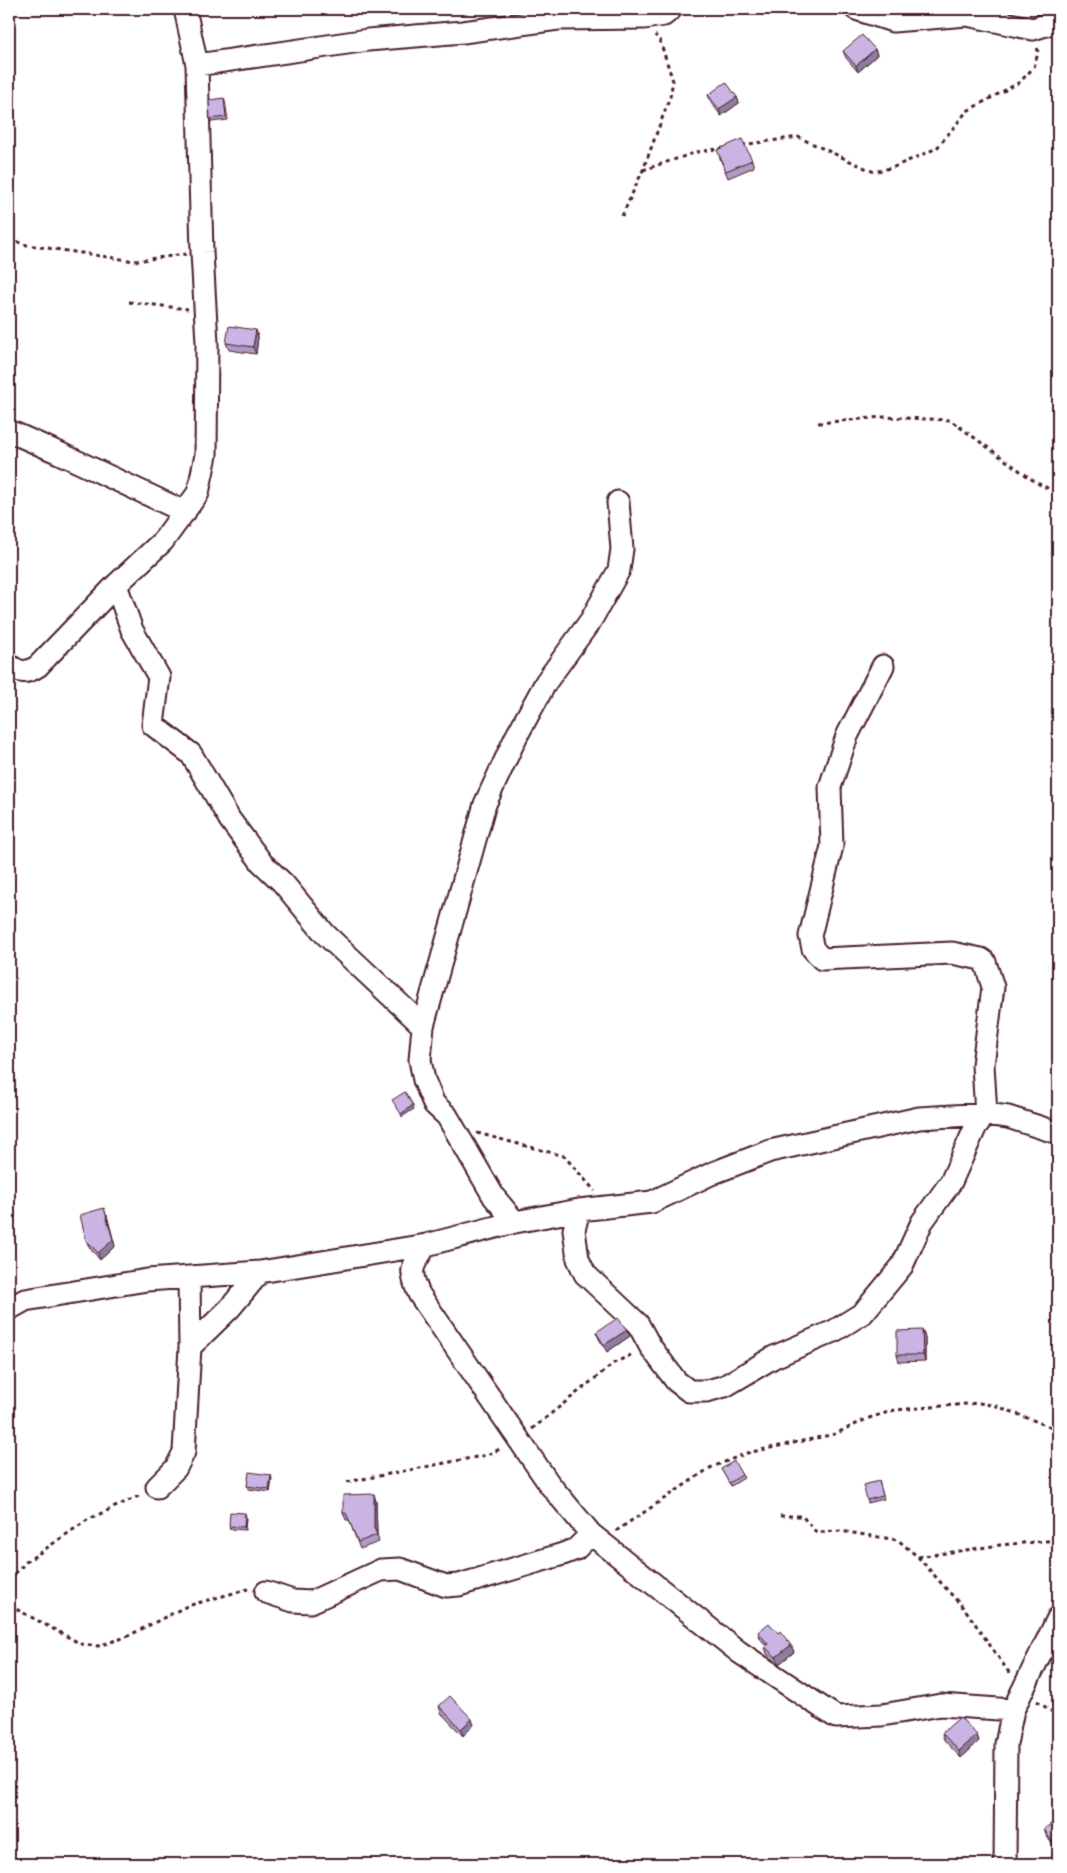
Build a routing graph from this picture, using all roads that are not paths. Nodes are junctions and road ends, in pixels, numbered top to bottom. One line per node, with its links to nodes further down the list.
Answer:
1 (185, 9): 6 (street)
2 (671, 9): 4 (street)
3 (856, 9): 5 (street)
4 (554, 14): 6 (street)
5 (1058, 21)
6 (197, 65): 9 (street)
7 (9, 431): 9 (street)
8 (618, 502): 13 (street)
9 (185, 512): 10 (street)
10 (116, 586): 11 (street); 13 (street)
11 (9, 665)
12 (883, 666): 14 (street)
13 (423, 1026): 17 (street)
14 (986, 1114): 15 (street); 16 (street); 16 (street)
15 (1058, 1134)
16 (579, 1210): 17 (street)
17 (515, 1222): 18 (street)
18 (426, 1245): 19 (street); 24 (street)
19 (260, 1272): 20 (street); 22 (street)
20 (189, 1278): 21 (street); 22 (street)
21 (9, 1309)
22 (190, 1348): 23 (street)
23 (158, 1487)
24 (596, 1538): 25 (street); 27 (street)
25 (266, 1592)
26 (1058, 1618): 27 (street)
27 (1013, 1710): 28 (street)
28 (1006, 1864)

